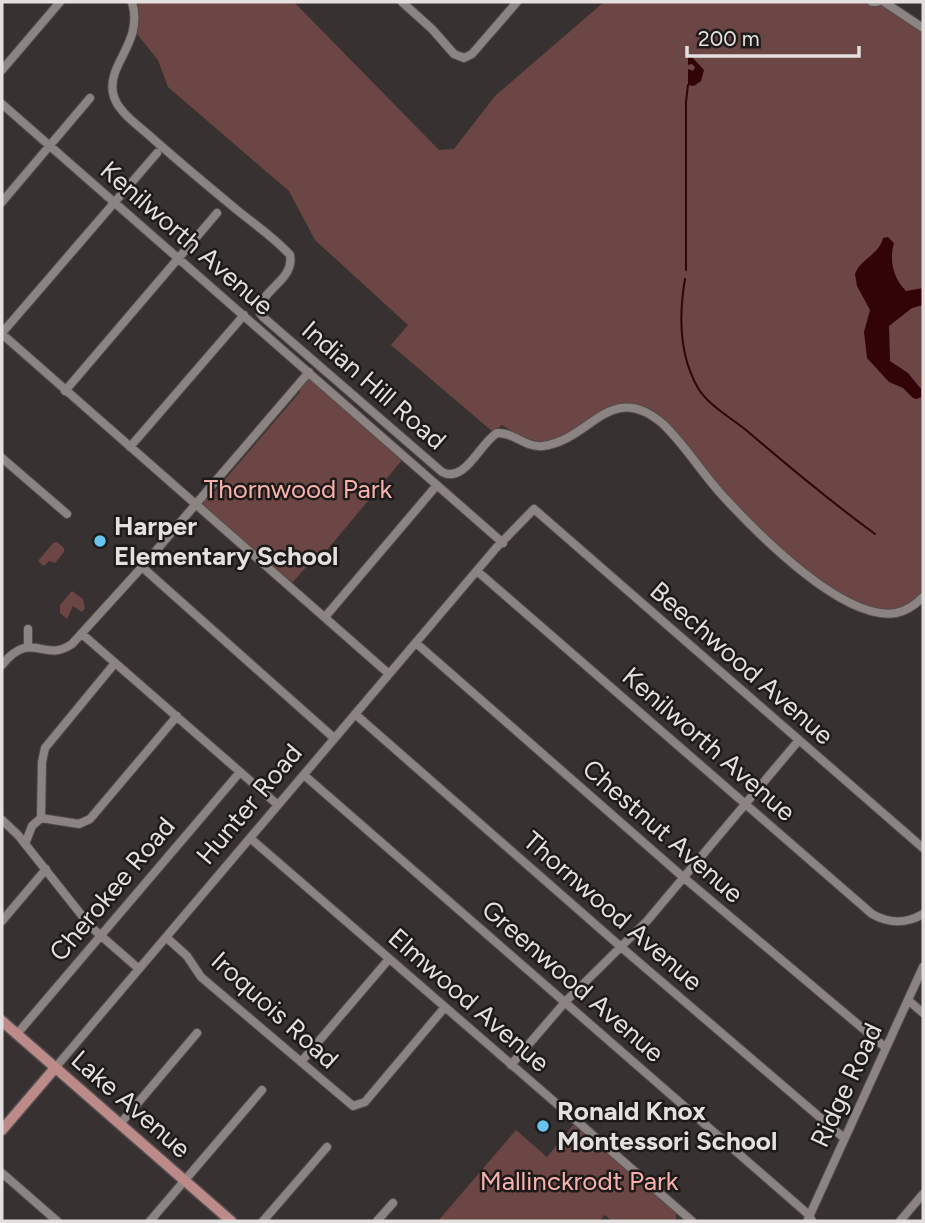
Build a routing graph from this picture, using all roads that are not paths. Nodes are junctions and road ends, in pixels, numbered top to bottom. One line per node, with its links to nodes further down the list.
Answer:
1 (60, 2): 7 (street)
2 (132, 2): 29 (street, Indian Hill Road)
3 (402, 2): 4 (street)
4 (517, 2)
5 (885, 2): 6 (street)
6 (923, 28)
7 (2, 70)
8 (90, 97): 10 (street)
9 (2, 104): 10 (street, Kenilworth Avenue)
10 (50, 146): 12 (street); 13 (street, Kenilworth Avenue)
11 (157, 153): 13 (street)
12 (2, 202)
13 (115, 202): 15 (street, Kenilworth Avenue); 17 (street)
14 (217, 213): 15 (street)
15 (179, 259): 16 (street, Kenilworth Avenue); 19 (street)
16 (244, 315): 18 (street, Kenilworth Avenue); 20 (street)
17 (2, 334): 19 (street)
18 (309, 372): 22 (street, Kenilworth Avenue); 23 (street)
19 (65, 391): 20 (street)
20 (130, 447): 23 (street)
21 (2, 458): 25 (street)
22 (437, 485): 26 (street, Kenilworth Avenue); 30 (street)
23 (195, 504): 27 (street); 30 (street)
24 (534, 509): 26 (street, Hunter Road); 41 (street, Beechwood Avenue)
25 (67, 514)
26 (502, 543): 28 (street, Hunter Road)
27 (142, 567): 32 (street); 40 (street)
28 (477, 571): 33 (street, Hunter Road); 44 (street, Kenilworth Avenue)
29 (923, 597)
30 (325, 617): 37 (street)
31 (28, 629): 34 (street)
32 (82, 634): 34 (street); 35 (street)
33 (416, 643): 37 (street, Hunter Road); 53 (street, Chestnut Avenue)
34 (28, 646): 36 (street)
35 (116, 663): 39 (street); 46 (street)
36 (2, 665)
37 (389, 674): 38 (street, Hunter Road)
38 (355, 714): 40 (street, Hunter Road); 58 (street, Thornwood Avenue)
39 (177, 716): 42 (street); 46 (street)
40 (334, 738): 43 (street, Hunter Road)
41 (799, 740): 44 (street); 51 (street, Beechwood Avenue)
42 (240, 772): 45 (street); 56 (street, Cherokee Road)
43 (304, 775): 45 (street, Hunter Road); 63 (street, Greenwood Avenue)
44 (746, 804): 53 (street); 54 (street, Kenilworth Avenue)
45 (278, 805): 49 (street, Hunter Road)
46 (41, 818): 48 (street)
47 (6, 823): 48 (street); 50 (street)
48 (32, 827): 50 (street)
49 (250, 838): 57 (street, Hunter Road); 59 (street, Elmwood Avenue)
50 (25, 844): 52 (street)
51 (923, 848)
52 (46, 869): 55 (street); 56 (street)
53 (683, 877): 58 (street); 69 (street, Chestnut Avenue)
54 (923, 914)
55 (2, 921)
56 (100, 936): 61 (street); 68 (street, Cherokee Road)
57 (167, 937): 61 (street, Hunter Road); 70 (street, Iroquois Road)
58 (621, 947): 63 (street); 76 (street, Thornwood Avenue)
59 (389, 959): 64 (street, Elmwood Avenue); 70 (street)
60 (923, 967): 62 (street, Ridge Road)
61 (139, 970): 72 (street, Hunter Road)
62 (908, 1000): 65 (street); 69 (street, Ridge Road)
63 (566, 1001): 71 (street); 82 (street, Greenwood Avenue)
64 (445, 1007): 70 (street, Iroquois Road); 71 (street, Elmwood Avenue)
65 (923, 1013)
66 (2, 1021): 68 (main road, Lake Avenue)
67 (197, 1033): 74 (street)
68 (17, 1034): 72 (main road, Lake Avenue)
69 (886, 1048): 76 (street, Ridge Road)
70 (301, 1062)
71 (511, 1065): 88 (street, Elmwood Avenue)
72 (55, 1068): 74 (main road, Lake Avenue); 75 (main road, Hunter Road)
73 (262, 1090): 79 (street)
74 (120, 1124): 79 (main road, Lake Avenue)
75 (2, 1130)
76 (844, 1138): 82 (street, Ridge Road)
77 (327, 1147): 86 (street)
78 (2, 1173): 83 (street)
79 (184, 1181): 84 (street); 85 (main road, Lake Avenue)
80 (923, 1195): 89 (street)
81 (393, 1203): 87 (street)
82 (809, 1219)
83 (57, 1221)
84 (150, 1221)
85 (231, 1221)
86 (263, 1221)
87 (377, 1221)
88 (692, 1221)
89 (900, 1221)

